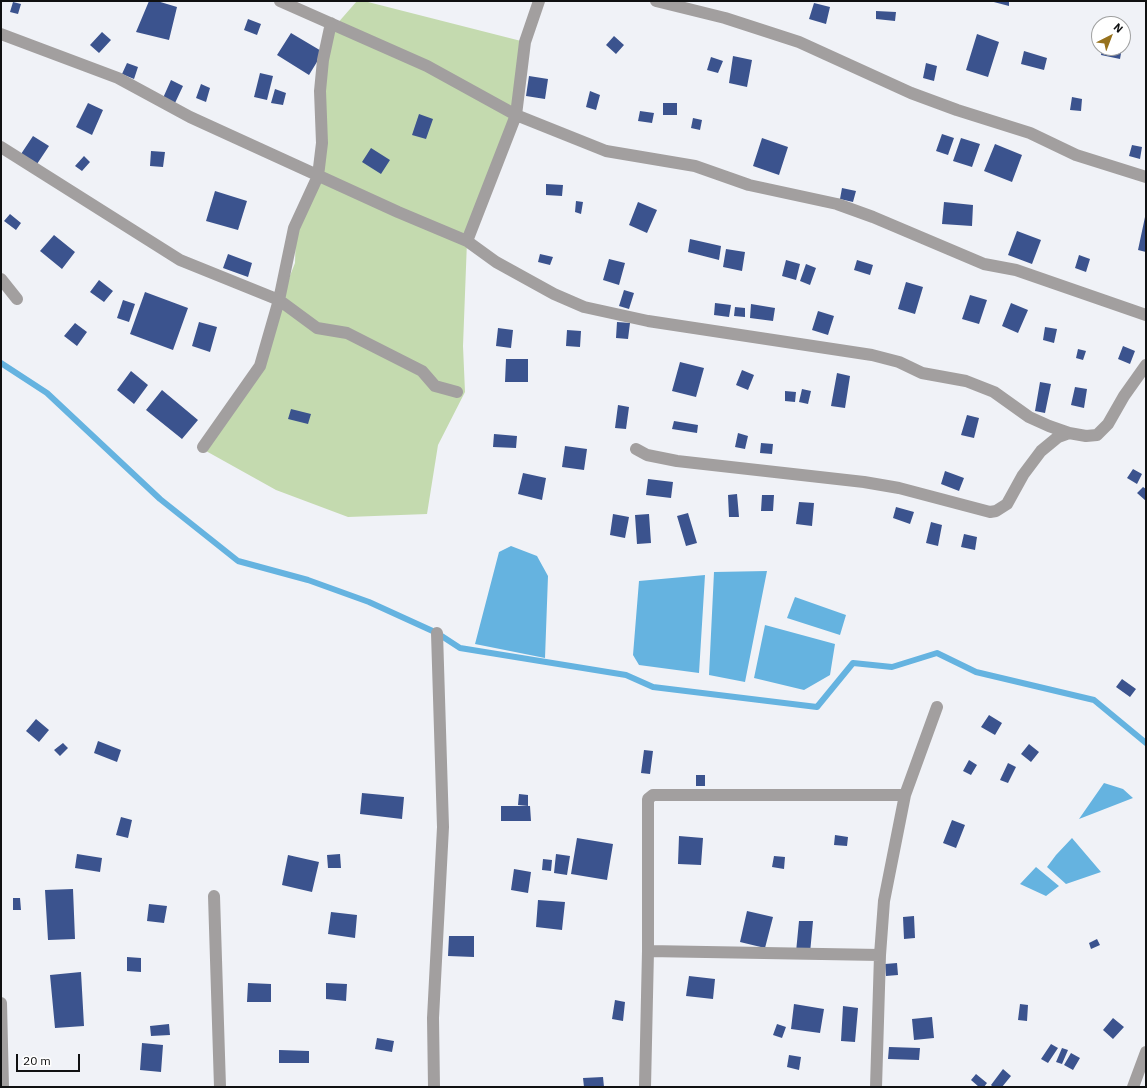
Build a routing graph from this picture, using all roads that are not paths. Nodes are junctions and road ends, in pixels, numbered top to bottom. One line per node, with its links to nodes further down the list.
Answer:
1 (280, 1): 4 (street)
2 (539, 1): 6 (street)
3 (656, 1): 9 (street)
4 (331, 23): 6 (street); 8 (street)
5 (1, 34): 8 (street)
6 (516, 115): 10 (street); 14 (street)
7 (1, 147): 13 (street)
8 (318, 176): 10 (street); 13 (street)
9 (1146, 177)
10 (467, 241): 17 (street)
11 (1, 279): 12 (street)
12 (17, 299)
13 (279, 300): 16 (street); 18 (street)
14 (1146, 315)
15 (1146, 365): 17 (street)
16 (457, 392)
17 (1069, 433): 19 (street)
18 (203, 447)
19 (636, 449)
20 (437, 633): 30 (street)
21 (936, 707): 22 (street)
22 (905, 795): 24 (street); 25 (street)
23 (214, 896): 29 (street)
24 (648, 952): 25 (street); 31 (street)
25 (880, 955): 32 (street)
26 (1, 1003): 28 (street)
27 (1146, 1052): 33 (street)
28 (4, 1087)
29 (220, 1087)
30 (434, 1087)
31 (645, 1087)
32 (876, 1087)
33 (1132, 1087)

